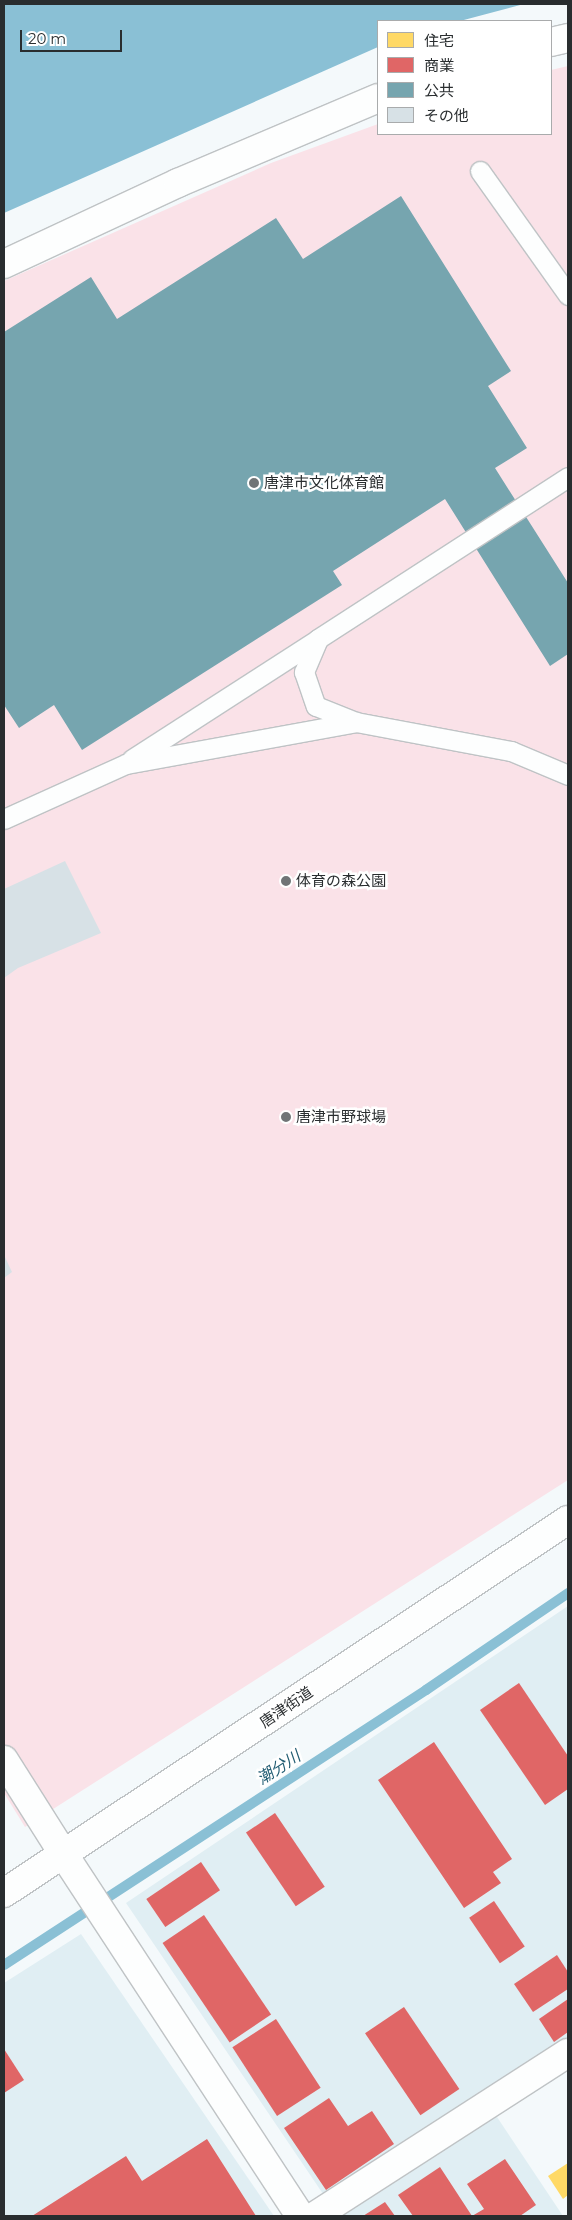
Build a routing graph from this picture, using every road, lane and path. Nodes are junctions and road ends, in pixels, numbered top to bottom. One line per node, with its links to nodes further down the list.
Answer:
1 (568, 38): 2 (street)
2 (552, 42)
3 (377, 98): 5 (street)
4 (480, 171): 6 (lane)
5 (4, 264)
6 (568, 295)
7 (568, 477): 8 (lane)
8 (318, 638): 9 (lane); 10 (lane)
9 (356, 722): 10 (lane); 11 (lane)
10 (126, 764): 12 (lane)
11 (568, 775)
12 (4, 819)
13 (568, 1520): 15 (street, 唐津街道)
14 (4, 1760): 15 (street)
15 (64, 1855): 16 (street, 唐津街道); 18 (street)
16 (4, 1893)
17 (567, 2057): 19 (street)
18 (300, 2216)
19 (316, 2216)

